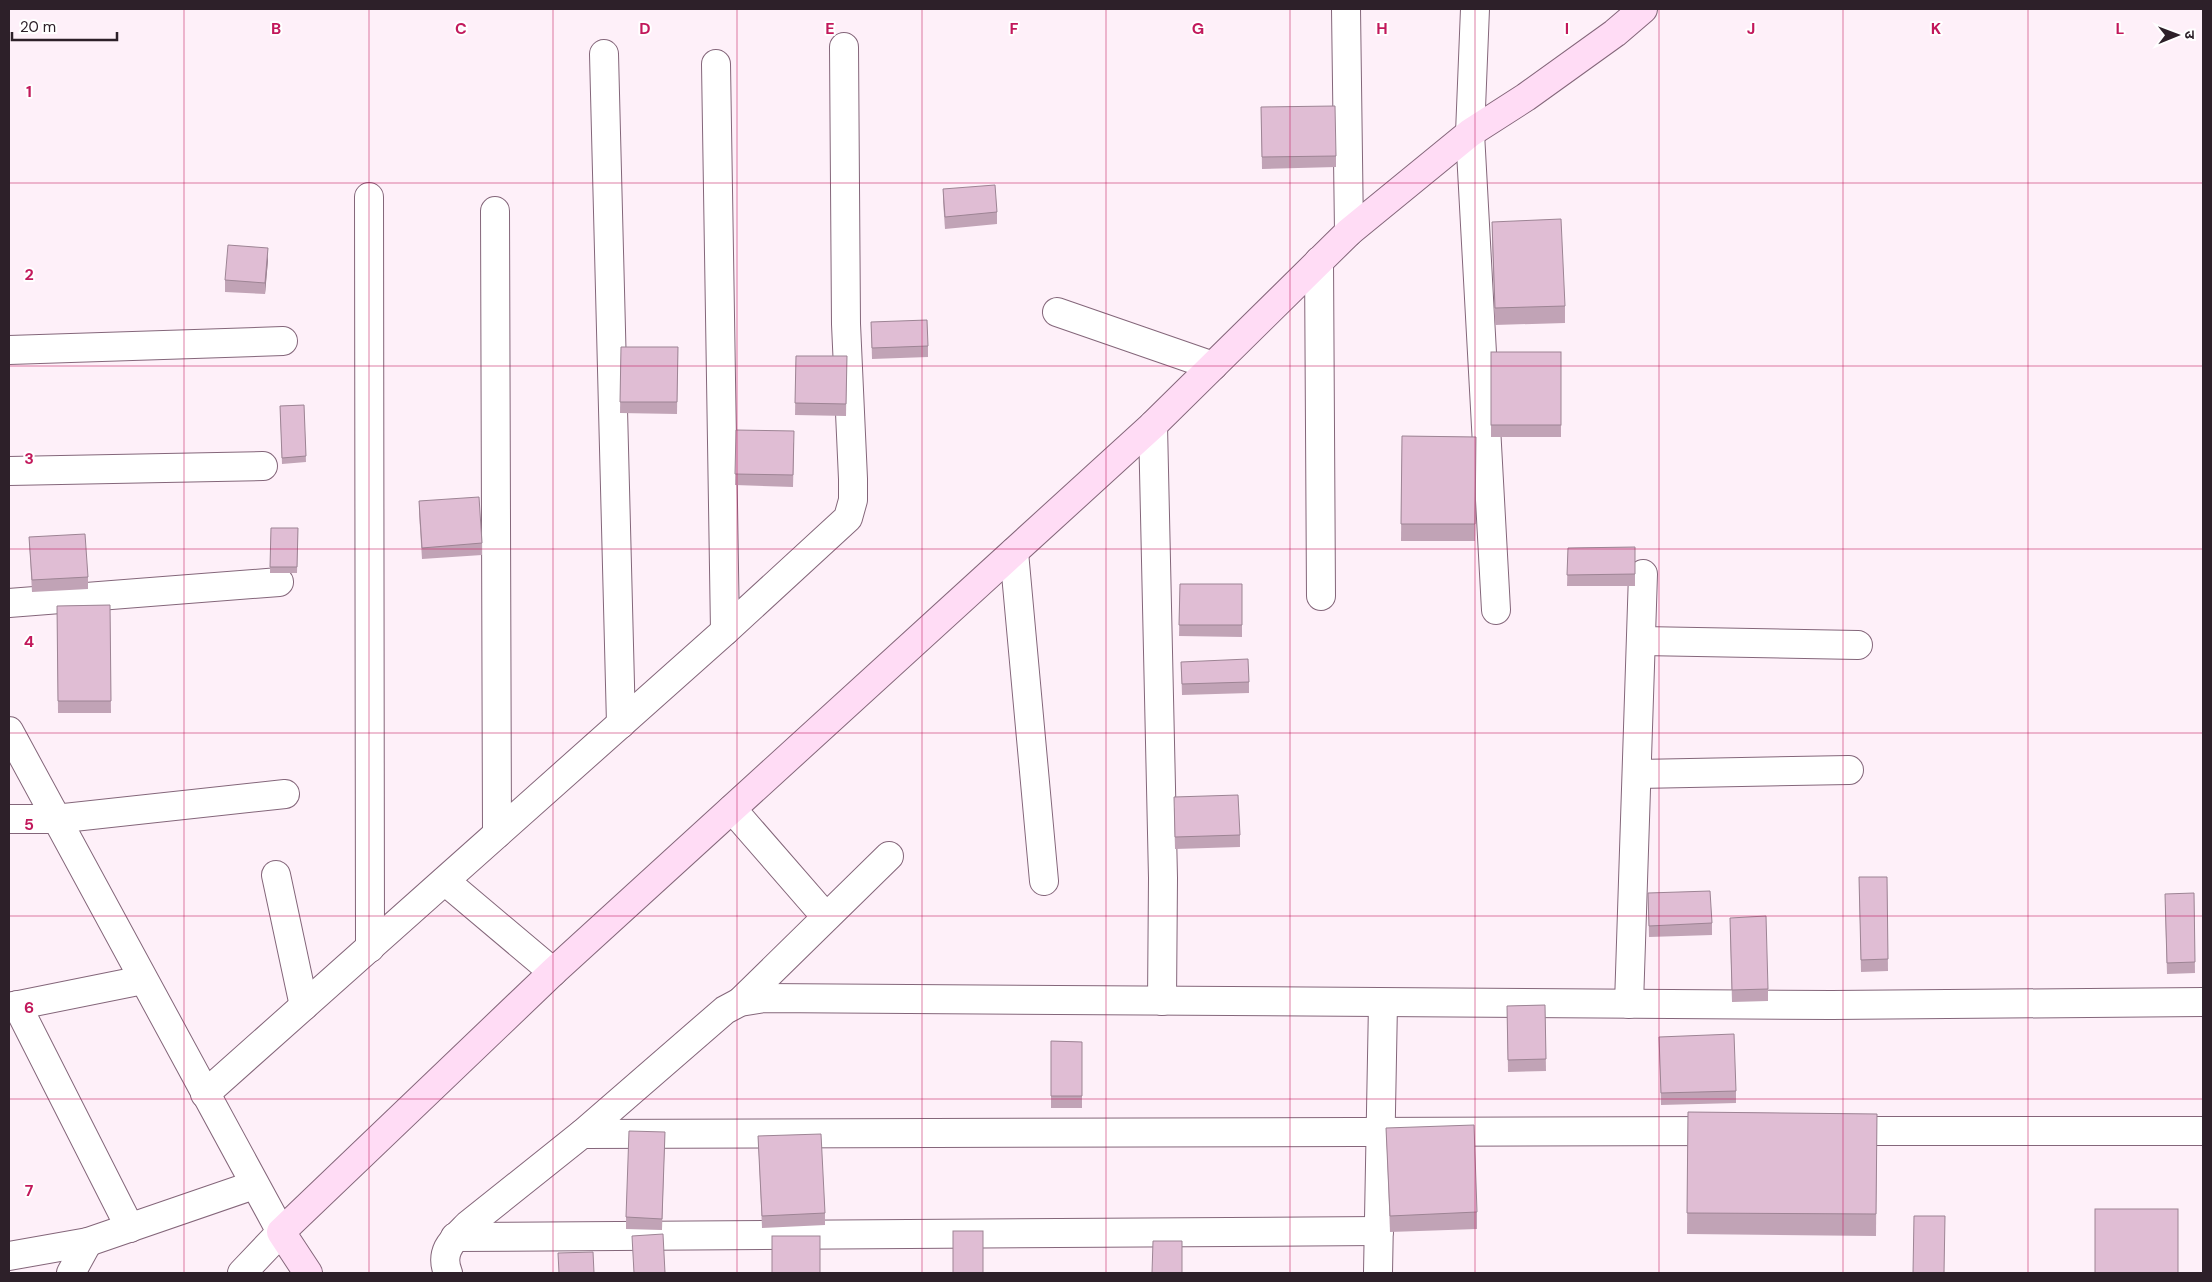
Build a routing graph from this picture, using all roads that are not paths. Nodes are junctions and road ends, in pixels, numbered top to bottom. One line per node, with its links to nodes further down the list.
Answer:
1 (1346, 9): 10 (street)
2 (1475, 9): 7 (street)
3 (1643, 9): 7 (street)
4 (844, 46): 25 (street)
5 (604, 54): 28 (street)
6 (716, 64): 25 (street)
7 (1470, 133): 10 (street); 24 (street)
8 (369, 196): 42 (street)
9 (495, 211): 36 (street)
10 (1350, 232): 11 (street)
11 (1318, 261): 15 (street); 22 (street)
12 (1057, 312): 15 (street)
13 (283, 341): 14 (street)
14 (9, 350)
15 (1213, 366): 16 (street)
16 (1153, 425): 19 (street); 45 (street)
17 (263, 466): 18 (street)
18 (9, 471)
19 (1014, 552): 33 (street); 40 (street)
20 (1643, 574): 26 (street)
21 (279, 582): 23 (street)
22 (1321, 596)
23 (9, 603)
24 (1496, 610)
25 (725, 631): 28 (street)
26 (1642, 641): 27 (street); 31 (street)
27 (1858, 644)
28 (621, 724): 36 (street)
29 (9, 731): 35 (street)
30 (1849, 770): 31 (street)
31 (1638, 774): 49 (street)
32 (285, 794): 35 (street)
33 (732, 809): 41 (street); 43 (street)
34 (9, 819): 35 (street)
35 (55, 819): 44 (street)
36 (497, 834): 39 (street)
37 (889, 856): 41 (street)
38 (276, 875): 51 (street)
39 (445, 881): 42 (street); 43 (street)
40 (1044, 881)
41 (826, 917): 46 (street)
42 (370, 948): 51 (street)
43 (553, 972): 61 (street)
44 (143, 980): 50 (street); 52 (street)
45 (1162, 1001): 46 (street); 47 (street)
46 (740, 1002): 57 (street)
47 (1383, 1002): 49 (street); 53 (street)
48 (2203, 1002): 49 (street)
49 (1629, 1004)
50 (13, 1006): 59 (street)
51 (304, 1006): 52 (street)
52 (205, 1094): 58 (street)
53 (1380, 1132): 54 (street); 57 (street); 60 (street)
54 (1747, 1132)
55 (1816, 1132): 56 (street)
56 (2203, 1132)
57 (582, 1134): 62 (street)
58 (254, 1184): 59 (street); 61 (street)
59 (130, 1228): 63 (street)
60 (1378, 1231): 62 (street); 69 (street)
61 (281, 1232): 66 (street); 67 (street)
62 (455, 1238): 68 (street)
63 (88, 1242): 64 (street); 65 (street)
64 (9, 1256)
65 (71, 1273)
66 (242, 1273)
67 (308, 1273)
68 (448, 1273)
69 (1378, 1273)

